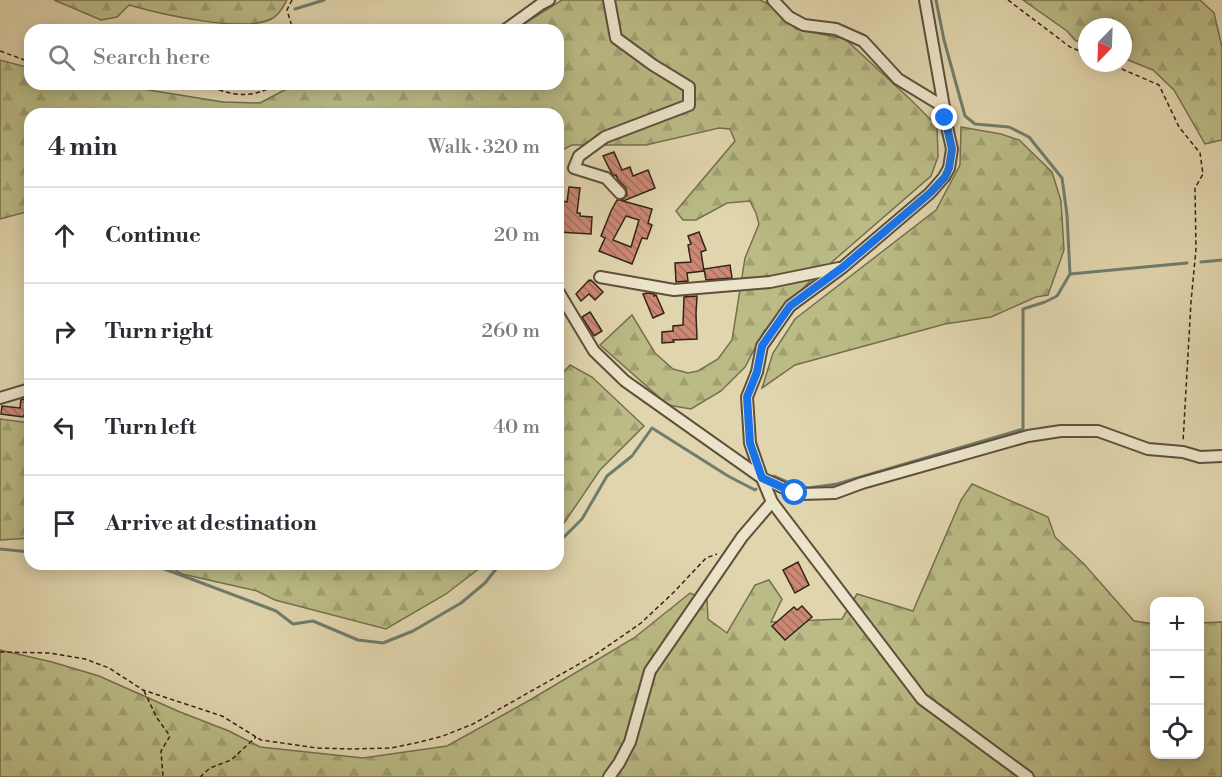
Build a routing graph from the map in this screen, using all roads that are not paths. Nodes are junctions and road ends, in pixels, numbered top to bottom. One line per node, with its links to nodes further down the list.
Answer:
1 (549, 0): 5 (street)
2 (609, 0): 7 (street)
3 (773, 0): 6 (street)
4 (925, 0): 6 (street)
5 (513, 24)
6 (944, 107): 8 (street)
7 (620, 193)
8 (843, 267): 9 (street); 14 (street)
9 (600, 277)
10 (564, 301): 14 (street)
11 (24, 391): 12 (street)
12 (0, 398)
13 (1222, 456): 14 (street)
14 (762, 478): 15 (street)
15 (772, 502): 16 (street); 17 (street)
16 (609, 777)
17 (1028, 777)

